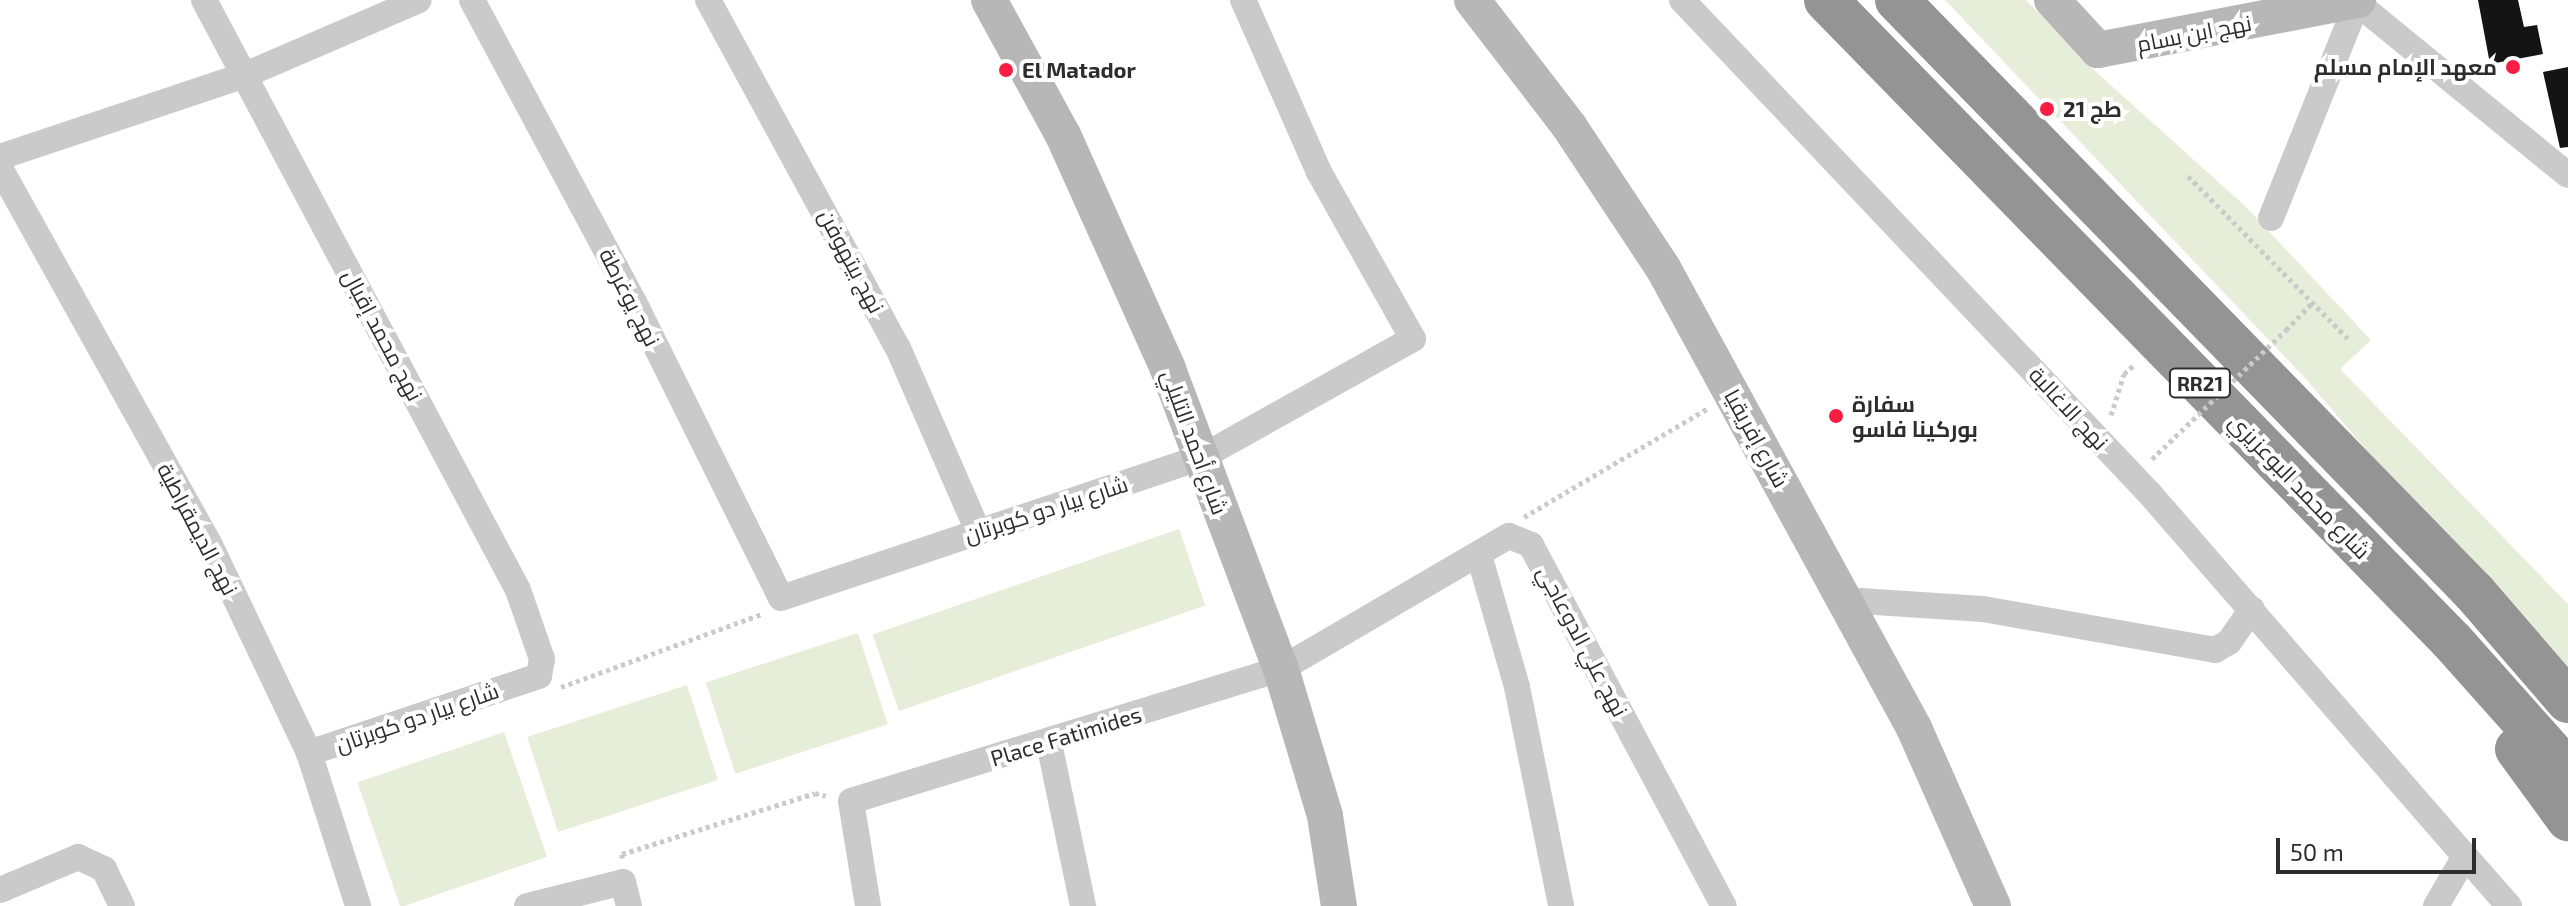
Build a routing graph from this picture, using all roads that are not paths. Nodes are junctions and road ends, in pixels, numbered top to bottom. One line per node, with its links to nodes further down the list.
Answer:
1 (204, 0): 13 (street, نهج محمد إقبال)
2 (419, 0): 13 (street)
3 (472, 0): 22 (street, نهج يوغرطة)
4 (708, 0): 19 (street, نهج بيتهوفن)
5 (989, 0): 18 (street, شارع أحمد التليلي)
6 (1243, 0): 18 (street, شارع بيار دو كوبرتان)
7 (1682, 0): 24 (street, نهج الاغالبة)
8 (1826, 0): 25 (highway, شارع محمد البوعزيزي / RR21)
9 (1897, 0): 21 (highway, RR21)
10 (2052, 0): 12 (street, نهج ابن بسام)
11 (1476, 1): 23 (street, شارع إفريقيا)
12 (2358, 1): 16 (street); 17 (street)
13 (245, 75): 14 (street); 28 (street, نهج محمد إقبال)
14 (0, 157)
15 (0, 168): 31 (street, نهج الديمقراطية)
16 (2568, 175)
17 (2271, 218)
18 (1200, 458): 19 (street, شارع بيار دو كوبرتان); 26 (street, شارع أحمد التليلي)
19 (978, 531): 22 (street, شارع بيار دو كوبرتان)
20 (1479, 555): 26 (street); 43 (street); 44 (street, نهج علي الدوعاجي)
21 (2474, 592): 27 (highway); 29 (highway, RR21)
22 (781, 598)
23 (1845, 600): 24 (street); 45 (street, شارع إفريقيا)
24 (2252, 609): 34 (street, نهج الاغالبة)
25 (2441, 629): 32 (highway, شارع محمد البوعزيزي / RR21); 33 (highway)
26 (1281, 669): 30 (street, Place Fatimides); 42 (street, شارع أحمد التليلي)
27 (2568, 671)
28 (539, 676): 31 (street, شارع بيار دو كوبرتان)
29 (2568, 701)
30 (1049, 743): 40 (street, Place Fatimides); 41 (street)
31 (309, 753): 38 (street, نهج الديمقراطية)
32 (2568, 771)
33 (2568, 819)
34 (2465, 856): 46 (street); 47 (street, نهج الاغالبة)
35 (0, 890): 37 (street)
36 (626, 894): 39 (street)
37 (122, 906)
38 (358, 906)
39 (527, 906)
40 (868, 906)
41 (1083, 906)
42 (1339, 906)
43 (1561, 906)
44 (1724, 906)
45 (1993, 906)
46 (2436, 906)
47 (2509, 906)

